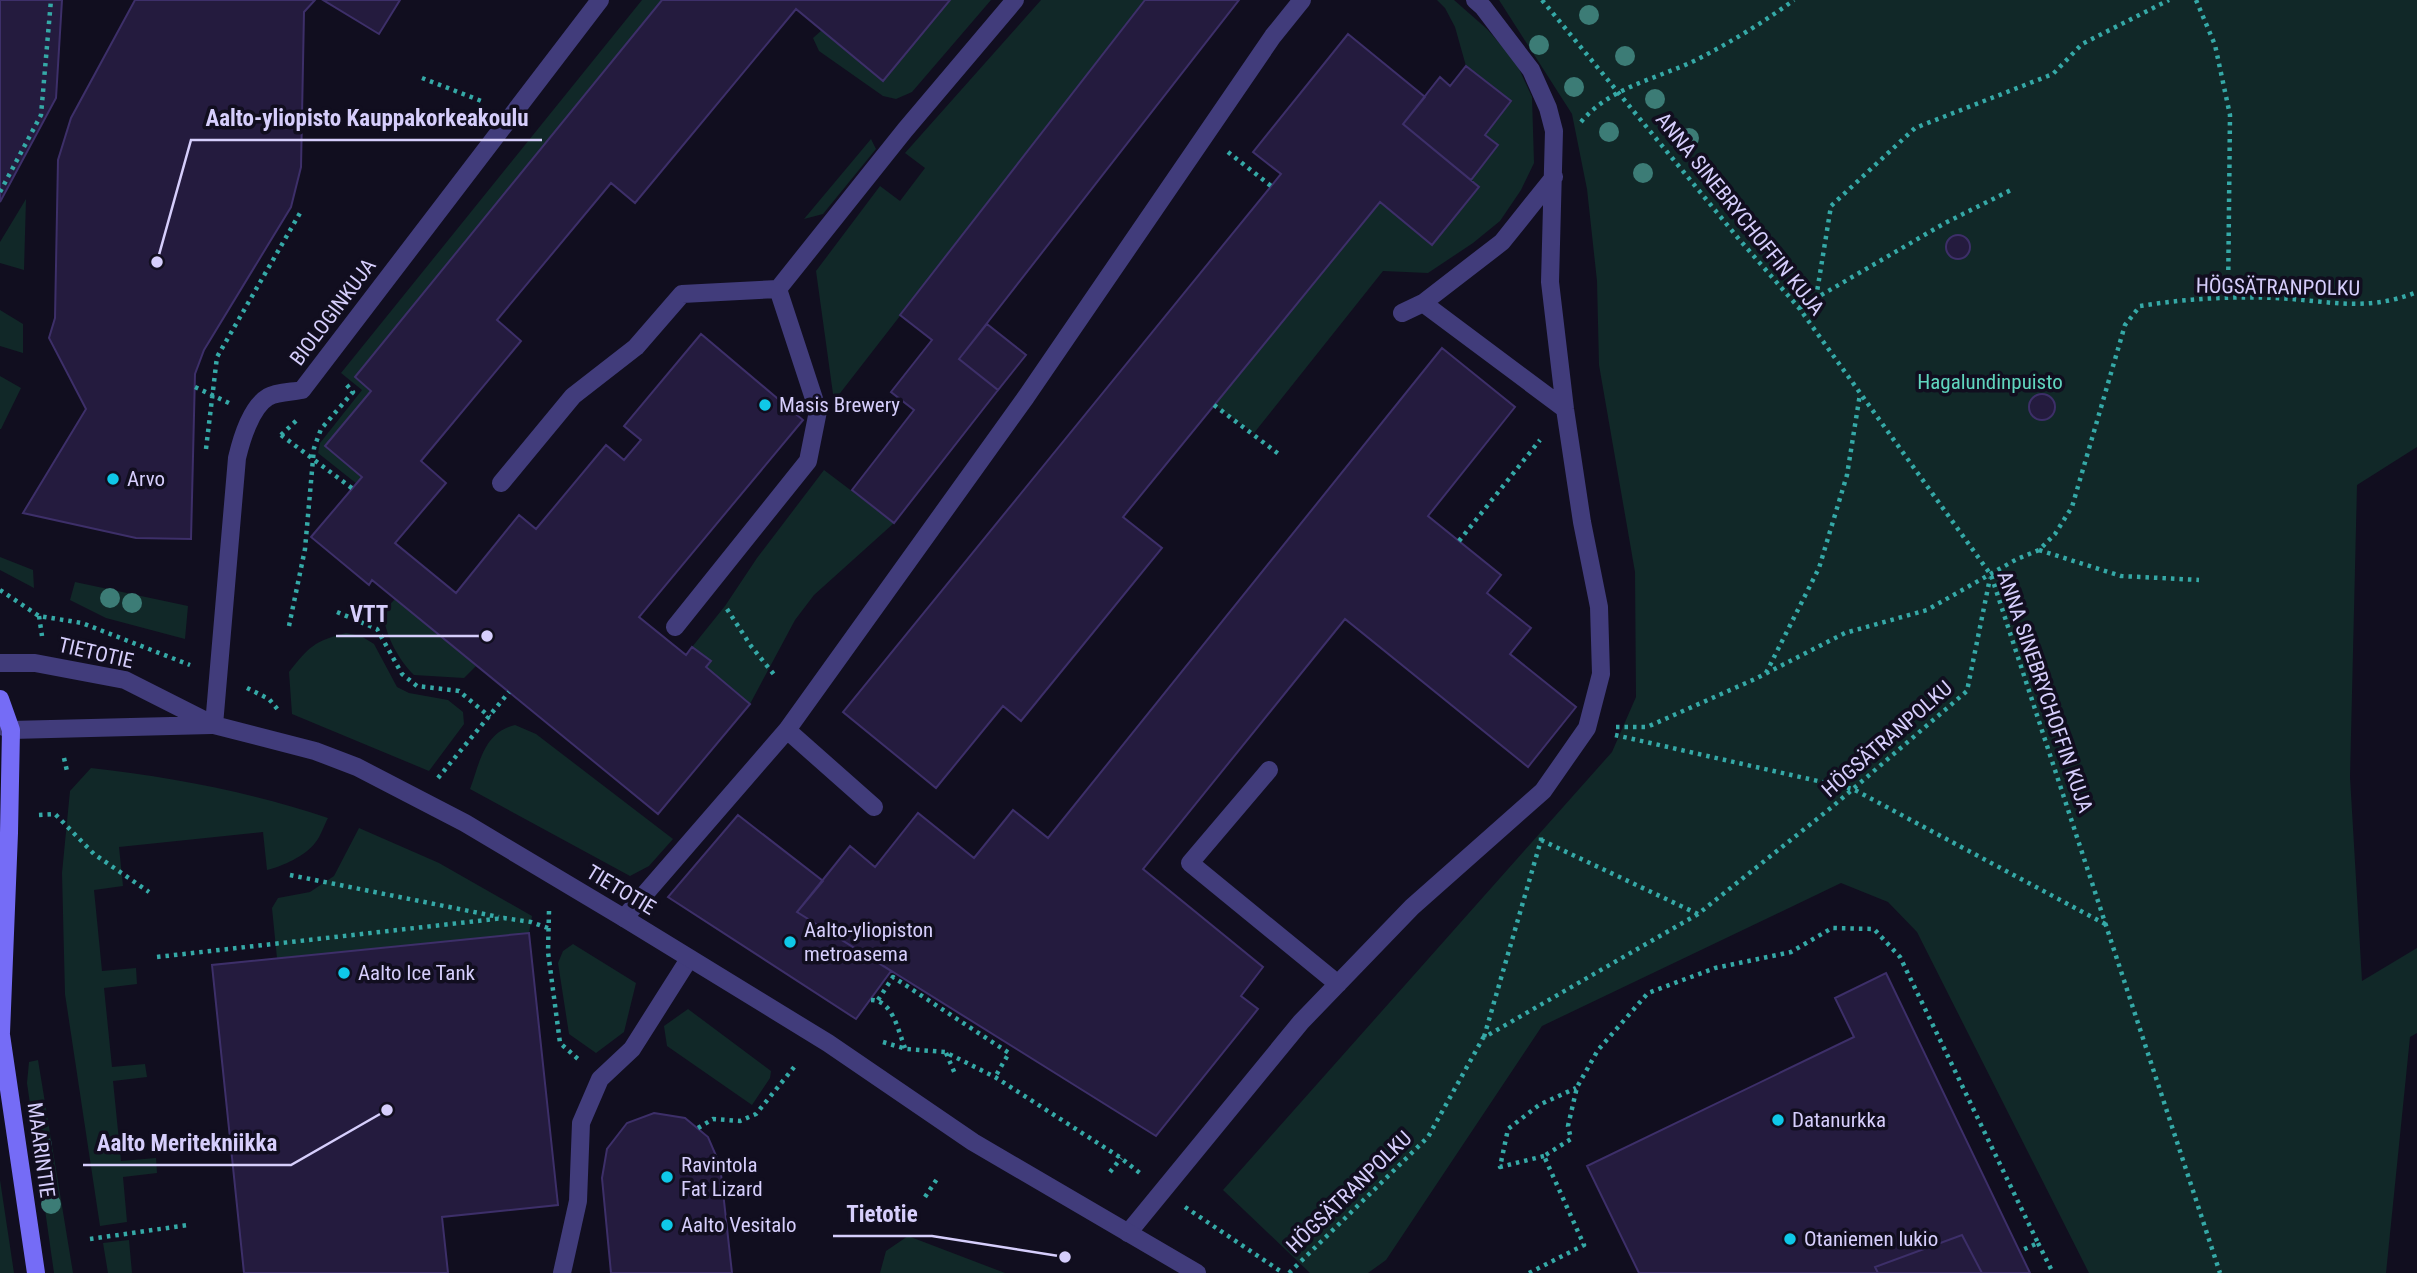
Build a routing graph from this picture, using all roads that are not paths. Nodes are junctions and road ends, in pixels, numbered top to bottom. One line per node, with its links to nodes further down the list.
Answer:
1 (600, 0): 14 (street, BIOLOGINKUJA)
2 (1015, 0): 6 (street)
3 (1302, 0): 16 (street)
4 (1475, 0): 5 (street)
5 (1554, 177): 7 (street); 9 (street)
6 (778, 289): 10 (street); 11 (street)
7 (1423, 303): 8 (street); 9 (street)
8 (1402, 313)
9 (1564, 409): 21 (street)
10 (501, 483)
11 (675, 627)
12 (0, 663): 14 (street, TIETOTIE)
13 (0, 699): 15 (street, MAARINTIE)
14 (214, 725): 15 (street, TIETOTIE); 19 (street, TIETOTIE)
15 (6, 728): 22 (street, MAARINTIE)
16 (787, 730): 18 (street); 19 (street)
17 (1269, 770): 21 (street)
18 (874, 807)
19 (624, 918): 20 (street, TIETOTIE)
20 (689, 959): 23 (street, TIETOTIE); 25 (street)
21 (1338, 984): 23 (street)
22 (0, 1030): 24 (street, MAARINTIE)
23 (1128, 1233): 26 (street, TIETOTIE)
24 (36, 1273)
25 (562, 1273)
26 (1197, 1273)

